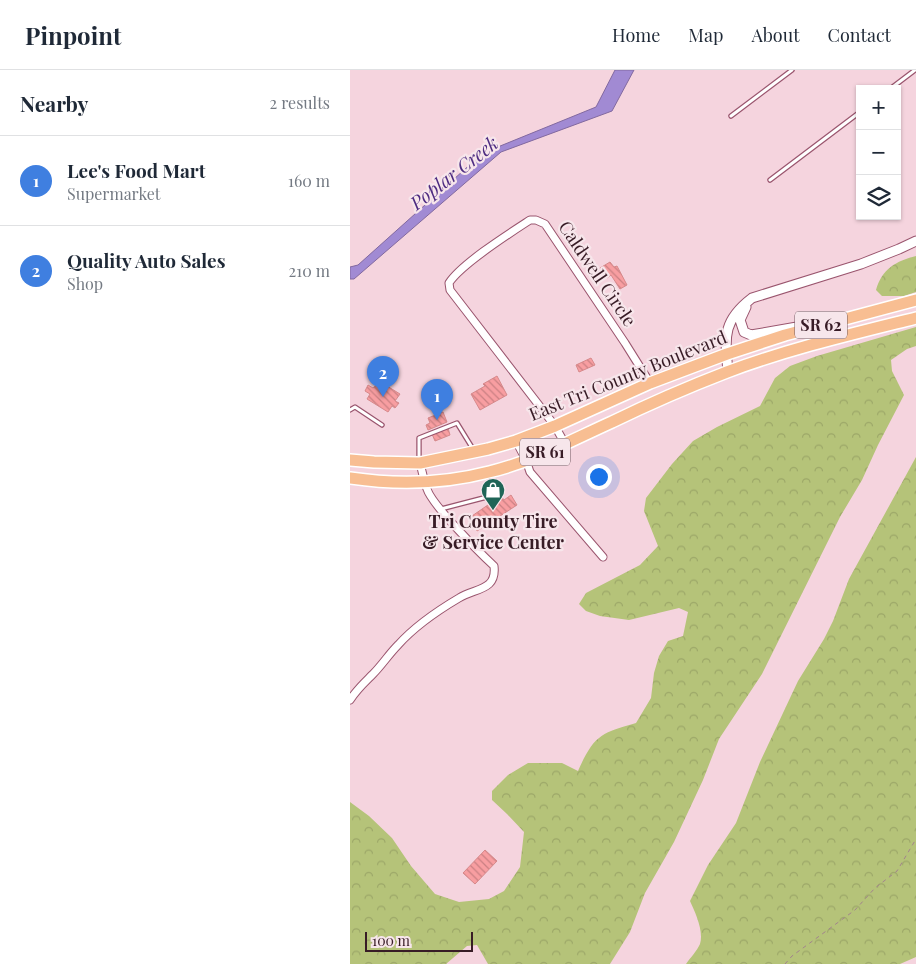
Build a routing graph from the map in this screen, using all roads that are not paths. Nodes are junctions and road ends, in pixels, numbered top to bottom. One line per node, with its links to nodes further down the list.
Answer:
1 (792, 70): 5 (lane)
2 (915, 70): 3 (lane)
3 (895, 85)
4 (856, 115): 6 (lane)
5 (731, 116)
6 (770, 180)
7 (916, 241): 8 (main road)
8 (777, 289): 11 (main road); 12 (main road)
9 (916, 300): 11 (highway, East Tri County Boulevard / SR 62)
10 (916, 318): 13 (highway, East Tri County Boulevard / SR 62)
11 (844, 319): 12 (highway, East Tri County Boulevard / SR 62)
12 (727, 354): 13 (main road); 14 (highway, East Tri County Boulevard / SR 61)
13 (728, 372): 19 (highway, East Tri County Boulevard / SR 61)
14 (650, 383): 17 (highway, East Tri County Boulevard / SR 61); 17 (street, Caldwell Circle)
15 (350, 410): 16 (lane)
16 (382, 425)
17 (555, 426): 18 (highway, East Tri County Boulevard / SR 61); 19 (street, Caldwell Circle)
18 (516, 441): 20 (highway, East Tri County Boulevard / SR 61); 22 (street)
19 (565, 444): 22 (highway, East Tri County Boulevard / SR 61)
20 (474, 452): 23 (highway, East Tri County Boulevard / SR 61); 23 (lane)
21 (350, 460): 23 (highway, East Tri County Boulevard / SR 61)
22 (526, 460): 25 (highway, East Tri County Boulevard / SR 61); 28 (street)
23 (420, 463): 25 (street)
24 (350, 478): 25 (highway, East Tri County Boulevard / SR 61)
25 (426, 483): 27 (street)
26 (491, 496): 27 (lane)
27 (440, 509): 29 (street)
28 (604, 557)
29 (350, 700)

